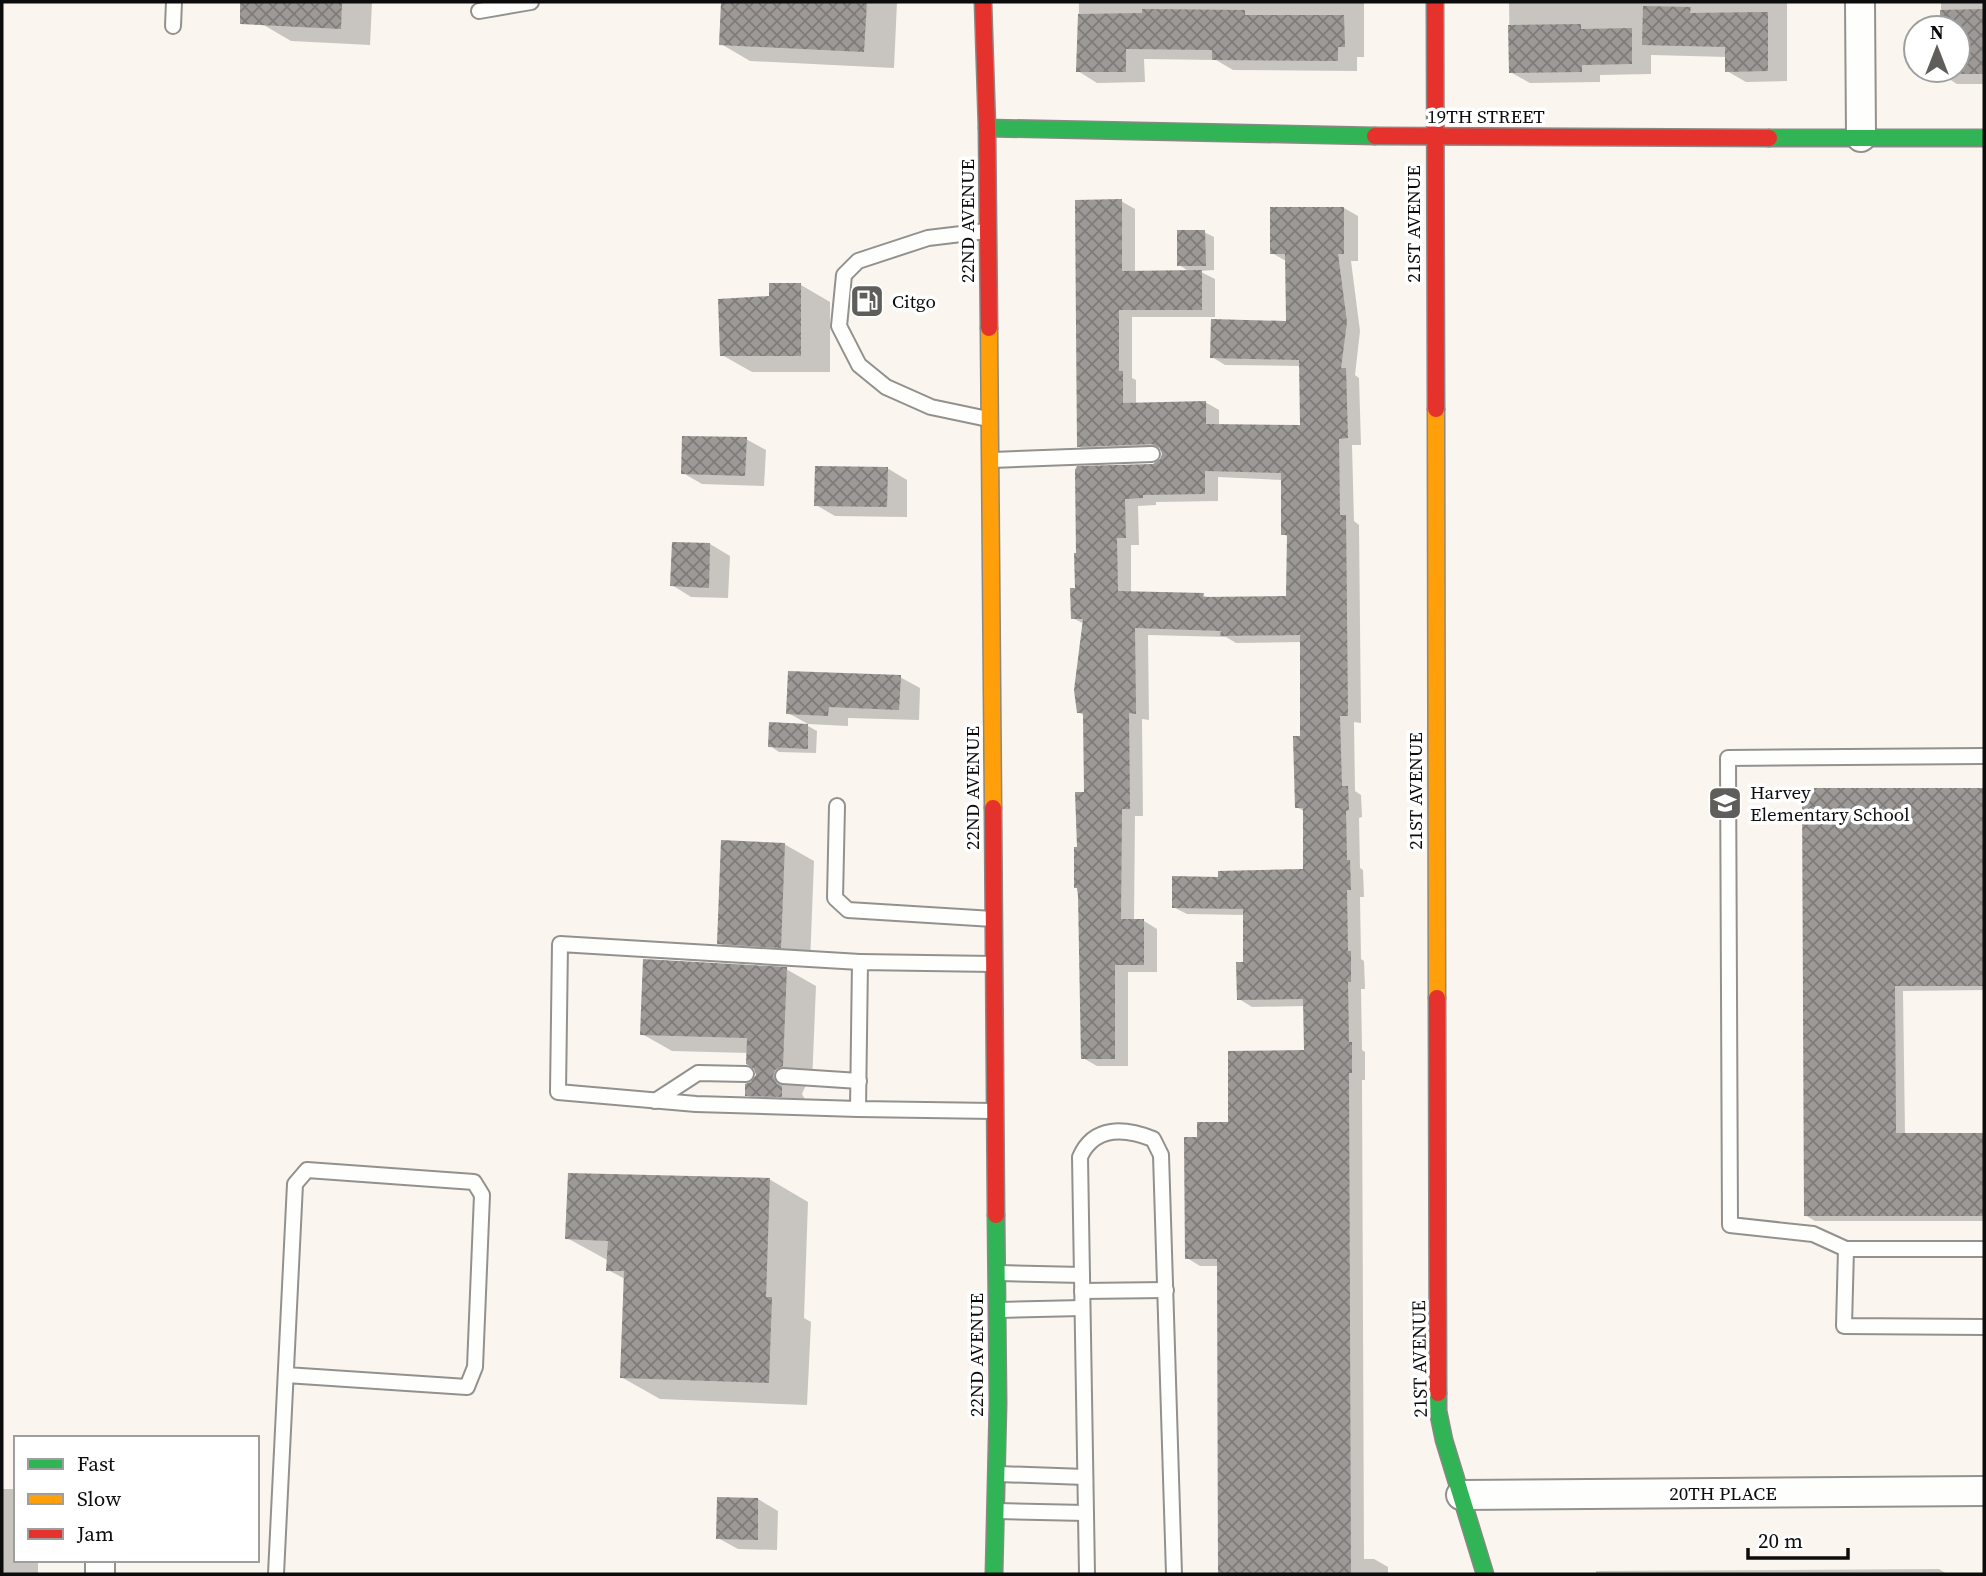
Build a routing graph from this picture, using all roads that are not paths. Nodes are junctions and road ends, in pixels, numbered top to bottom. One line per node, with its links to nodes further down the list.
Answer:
1 (174, 2): 7 (lane)
2 (531, 2): 6 (lane)
3 (983, 2): 8 (street, 22ND AVENUE)
4 (1435, 2): 9 (street, 21ST AVENUE)
5 (1860, 2): 10 (street)
6 (479, 11)
7 (173, 26)
8 (987, 128): 9 (street, 19TH STREET); 12 (street, 22ND AVENUE)
9 (1434, 137): 10 (street, 19TH STREET); 40 (street, 21ST AVENUE)
10 (1861, 137): 11 (street, 19TH STREET)
11 (1984, 138)
12 (988, 231): 13 (street, 22ND AVENUE); 13 (lane)
13 (990, 419): 15 (street, 22ND AVENUE)
14 (1152, 454): 15 (lane)
15 (990, 460): 18 (street, 22ND AVENUE)
16 (1984, 756): 27 (lane)
17 (837, 806): 18 (lane)
18 (994, 919): 20 (street, 22ND AVENUE)
19 (860, 962): 20 (lane); 23 (lane); 24 (lane)
20 (994, 964): 26 (street, 22ND AVENUE)
21 (746, 1074): 24 (lane)
22 (783, 1076): 23 (lane)
23 (859, 1081): 25 (lane)
24 (655, 1101): 25 (lane)
25 (858, 1109): 26 (lane)
26 (996, 1111): 29 (street, 22ND AVENUE)
27 (1846, 1249): 28 (lane); 35 (lane)
28 (1984, 1249)
29 (997, 1272): 30 (lane); 34 (street, 22ND AVENUE)
30 (1082, 1275): 31 (lane); 32 (lane)
31 (1166, 1290): 32 (lane); 46 (lane)
32 (1082, 1291): 33 (lane)
33 (1082, 1308): 34 (lane); 38 (lane)
34 (997, 1310): 37 (street, 22ND AVENUE)
35 (1984, 1327)
36 (286, 1375): 36 (lane); 43 (lane)
37 (996, 1474): 38 (lane); 41 (street, 22ND AVENUE)
38 (1085, 1477): 42 (lane)
39 (1984, 1491): 40 (street, 20TH PLACE)
40 (1461, 1495): 47 (street, 21ST AVENUE)
41 (995, 1511): 42 (lane); 44 (street, 22ND AVENUE)
42 (1086, 1513): 45 (lane)
43 (276, 1574)
44 (994, 1574)
45 (1087, 1574)
46 (1174, 1574)
47 (1485, 1574)

